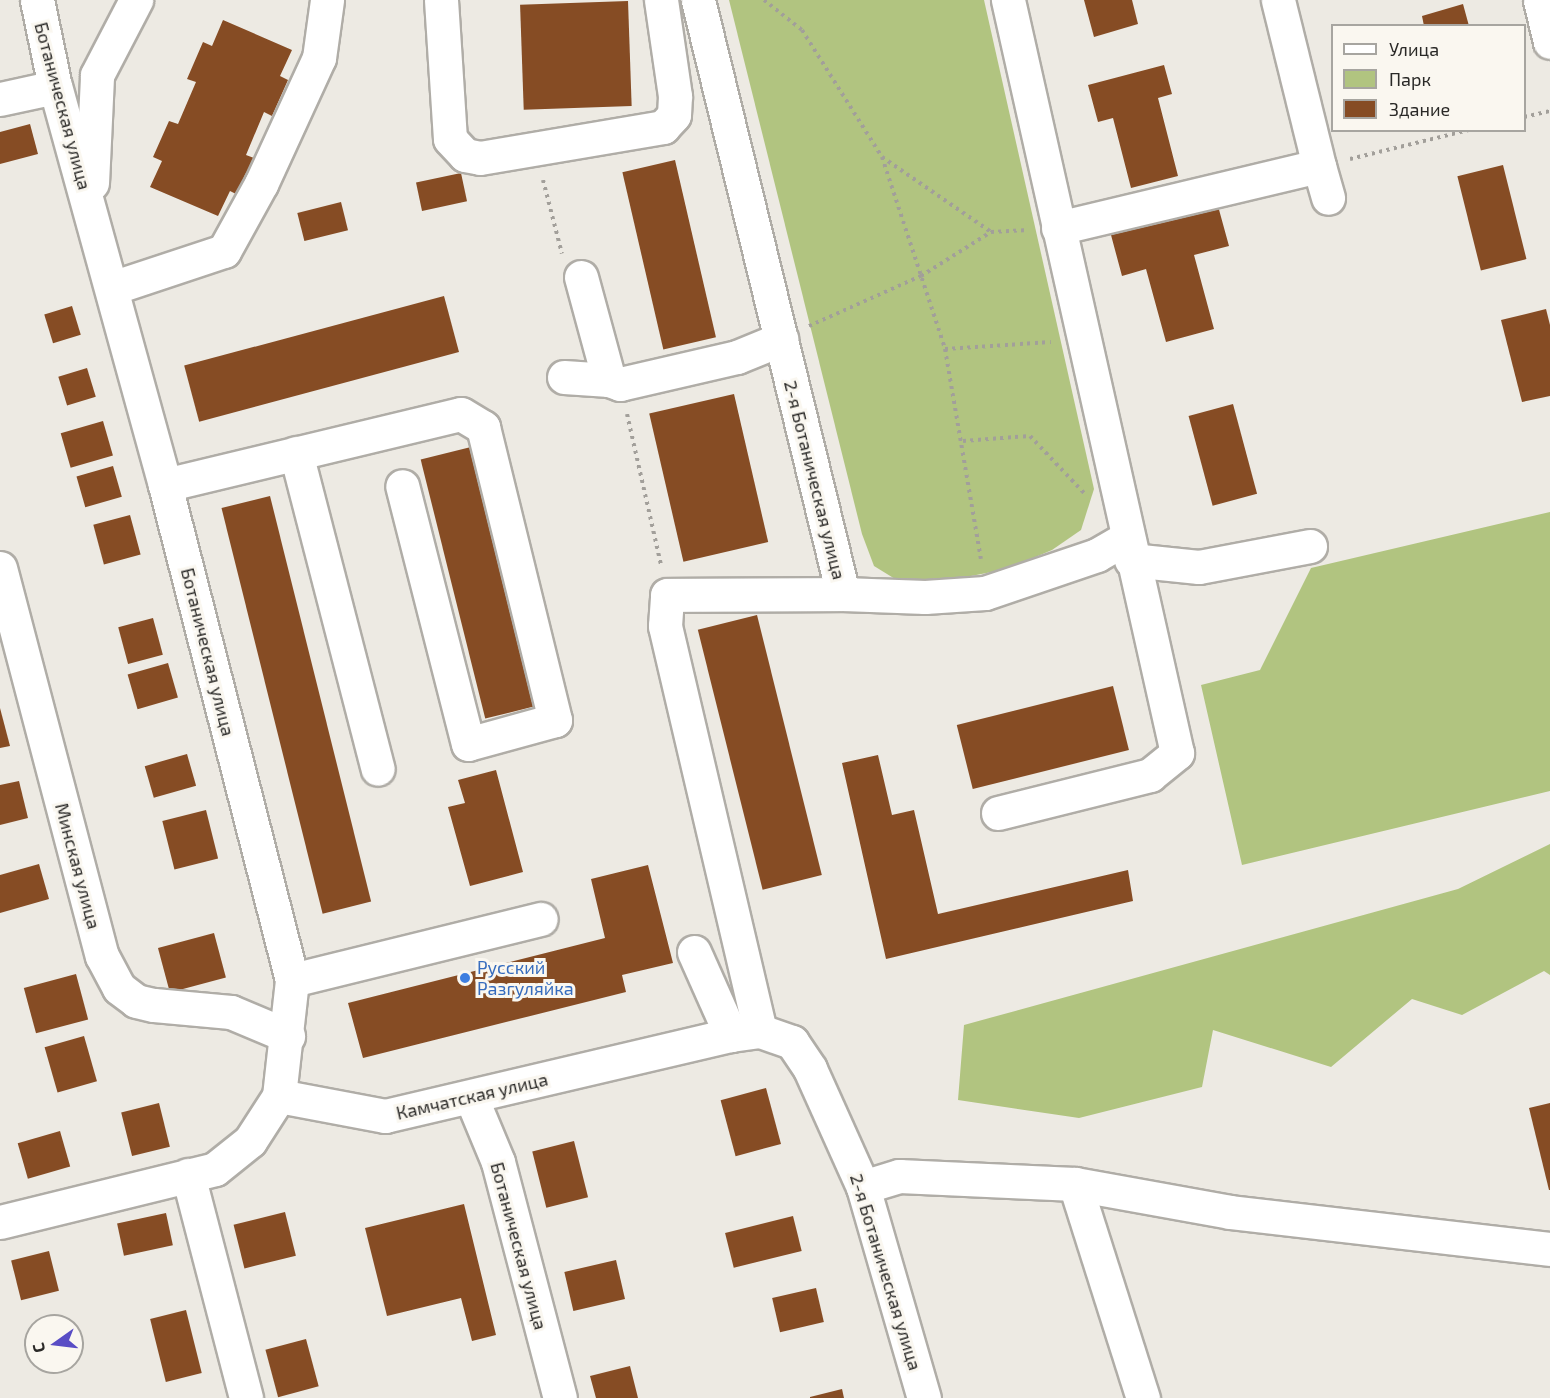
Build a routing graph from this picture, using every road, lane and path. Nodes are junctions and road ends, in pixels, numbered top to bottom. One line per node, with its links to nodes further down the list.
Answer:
1 (37, 0): 12 (street, Ботаническая улица)
2 (136, 0): 21 (street, Ботаническая улица)
3 (327, 0): 26 (street)
4 (441, 0): 17 (street)
5 (661, 0): 17 (street)
6 (698, 0): 27 (street, 2-я Ботаническая улица)
7 (764, 0): 18 (path)
8 (1008, 0): 22 (street)
9 (1278, 0): 19 (street)
10 (1540, 0): 11 (street)
11 (1550, 42)
12 (55, 87): 13 (street); 21 (street, Ботаническая улица)
13 (0, 99)
14 (1550, 111): 15 (path)
15 (1526, 117)
16 (1461, 132): 19 (path)
17 (537, 150): 25 (path)
18 (882, 157): 23 (path); 24 (path)
19 (1319, 166): 20 (street); 22 (street)
20 (1328, 198)
21 (91, 212): 26 (street, Ботаническая улица)
22 (1058, 228): 23 (path); 28 (street)
23 (991, 232): 24 (path)
24 (921, 276): 27 (path); 29 (path)
25 (581, 277): 31 (street)
26 (112, 288): 34 (street, Ботаническая улица)
27 (781, 339): 31 (street); 41 (street, 2-я Ботаническая улица)
28 (1085, 340): 29 (path); 38 (street)
29 (945, 349): 32 (path)
30 (564, 376): 31 (street)
31 (615, 382): 42 (path)
32 (963, 441): 36 (path); 40 (path)
33 (296, 453): 34 (street); 35 (street); 43 (street)
34 (165, 485): 47 (street, Ботаническая улица)
35 (402, 486)
36 (1086, 495)
37 (1310, 546): 38 (street)
38 (1129, 549): 40 (street, 2-я Ботаническая улица); 44 (street)
39 (0, 568): 49 (street, Минская улица)
40 (985, 593): 41 (street, 2-я Ботаническая улица)
41 (843, 594): 42 (street)
42 (668, 595): 48 (street)
43 (378, 769)
44 (998, 813)
45 (541, 919): 47 (street)
46 (694, 952): 48 (street)
47 (292, 980): 49 (street, Ботаническая улица)
48 (745, 1033): 51 (street, Камчатская улица); 54 (street, 2-я Ботаническая улица)
49 (288, 1036): 50 (street, Ботаническая улица)
50 (279, 1096): 51 (street, Камчатская улица); 52 (street)
51 (471, 1097): 58 (street, Ботаническая улица)
52 (188, 1175): 55 (street); 57 (street)
53 (1076, 1184): 54 (street); 56 (street); 60 (street)
54 (863, 1187): 59 (street, 2-я Ботаническая улица)
55 (0, 1222)
56 (1550, 1249)
57 (246, 1398)
58 (560, 1398)
59 (924, 1398)
60 (1143, 1398)

